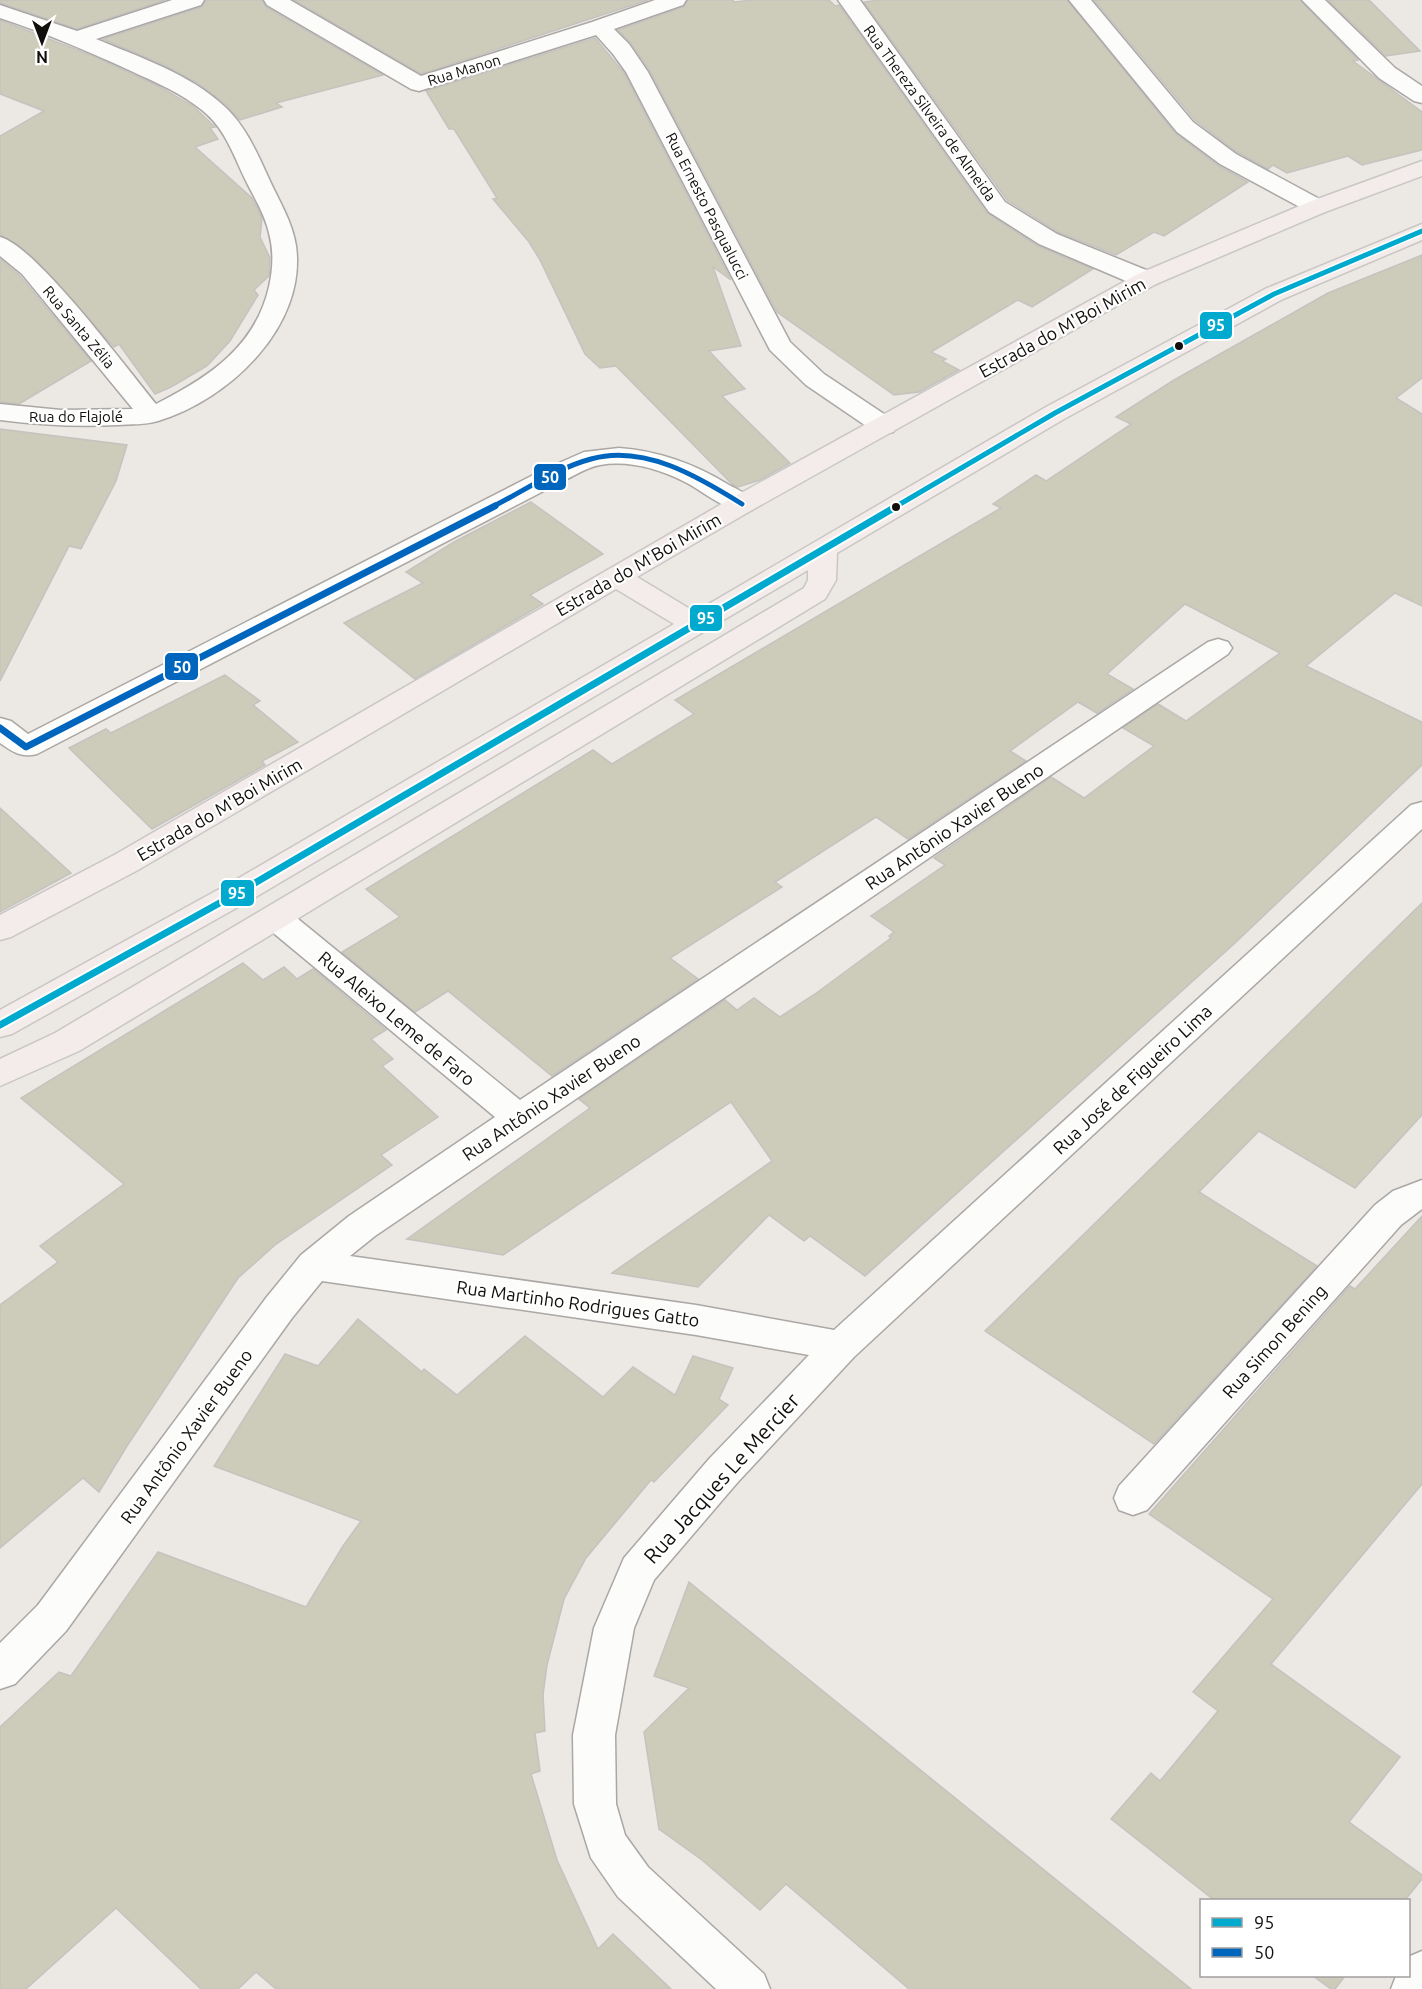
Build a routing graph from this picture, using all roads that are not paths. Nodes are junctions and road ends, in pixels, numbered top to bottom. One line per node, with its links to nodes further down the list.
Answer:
1 (193, 0): 9 (street)
2 (275, 0): 8 (street, Rua Manon)
3 (675, 0): 8 (street)
4 (849, 0): 15 (street, Rua Thereza Silveira de Almeida)
5 (1080, 0): 12 (street)
6 (1313, 0): 10 (street)
7 (0, 11): 9 (street)
8 (600, 27): 18 (street, Rua Ernesto Pasqualucci)
9 (78, 38): 17 (street)
10 (1422, 96)
11 (1422, 168): 12 (main road, Estrada do M'Boi Mirim)
12 (1317, 207): 15 (main road, Estrada do M'Boi Mirim)
13 (1422, 231): 20 (main road)
14 (0, 244): 17 (street, Rua Santa Zélia)
15 (1147, 279): 18 (main road, Estrada do M'Boi Mirim)
16 (0, 412): 17 (street, Rua do Flajolé)
17 (152, 415)
18 (884, 426): 19 (main road, Estrada do M'Boi Mirim)
19 (742, 504): 21 (main road, Estrada do M'Boi Mirim); 24 (street)
20 (823, 547): 22 (main road); 26 (main road)
21 (616, 578): 22 (main road); 27 (main road, Estrada do M'Boi Mirim)
22 (694, 624): 28 (main road)
23 (1218, 648): 30 (street, Rua Antônio Xavier Bueno)
24 (0, 729)
25 (1422, 812): 33 (street, Rua José de Figueiro Lima)
26 (276, 918): 29 (main road); 30 (street, Rua Aleixo Leme de Faro)
27 (0, 929)
28 (0, 1025)
29 (0, 1073)
30 (519, 1118): 32 (street, Rua Antônio Xavier Bueno)
31 (1422, 1194): 34 (street, Rua Simon Bening)
32 (314, 1264): 33 (street, Rua Martinho Rodrigues Gatto); 35 (street, Rua Antônio Xavier Bueno)
33 (841, 1346): 37 (street, Rua Jacques Le Mercier)
34 (1133, 1498)
35 (0, 1671)
36 (1422, 1973): 38 (street)
37 (748, 1989)
38 (1413, 1989)

